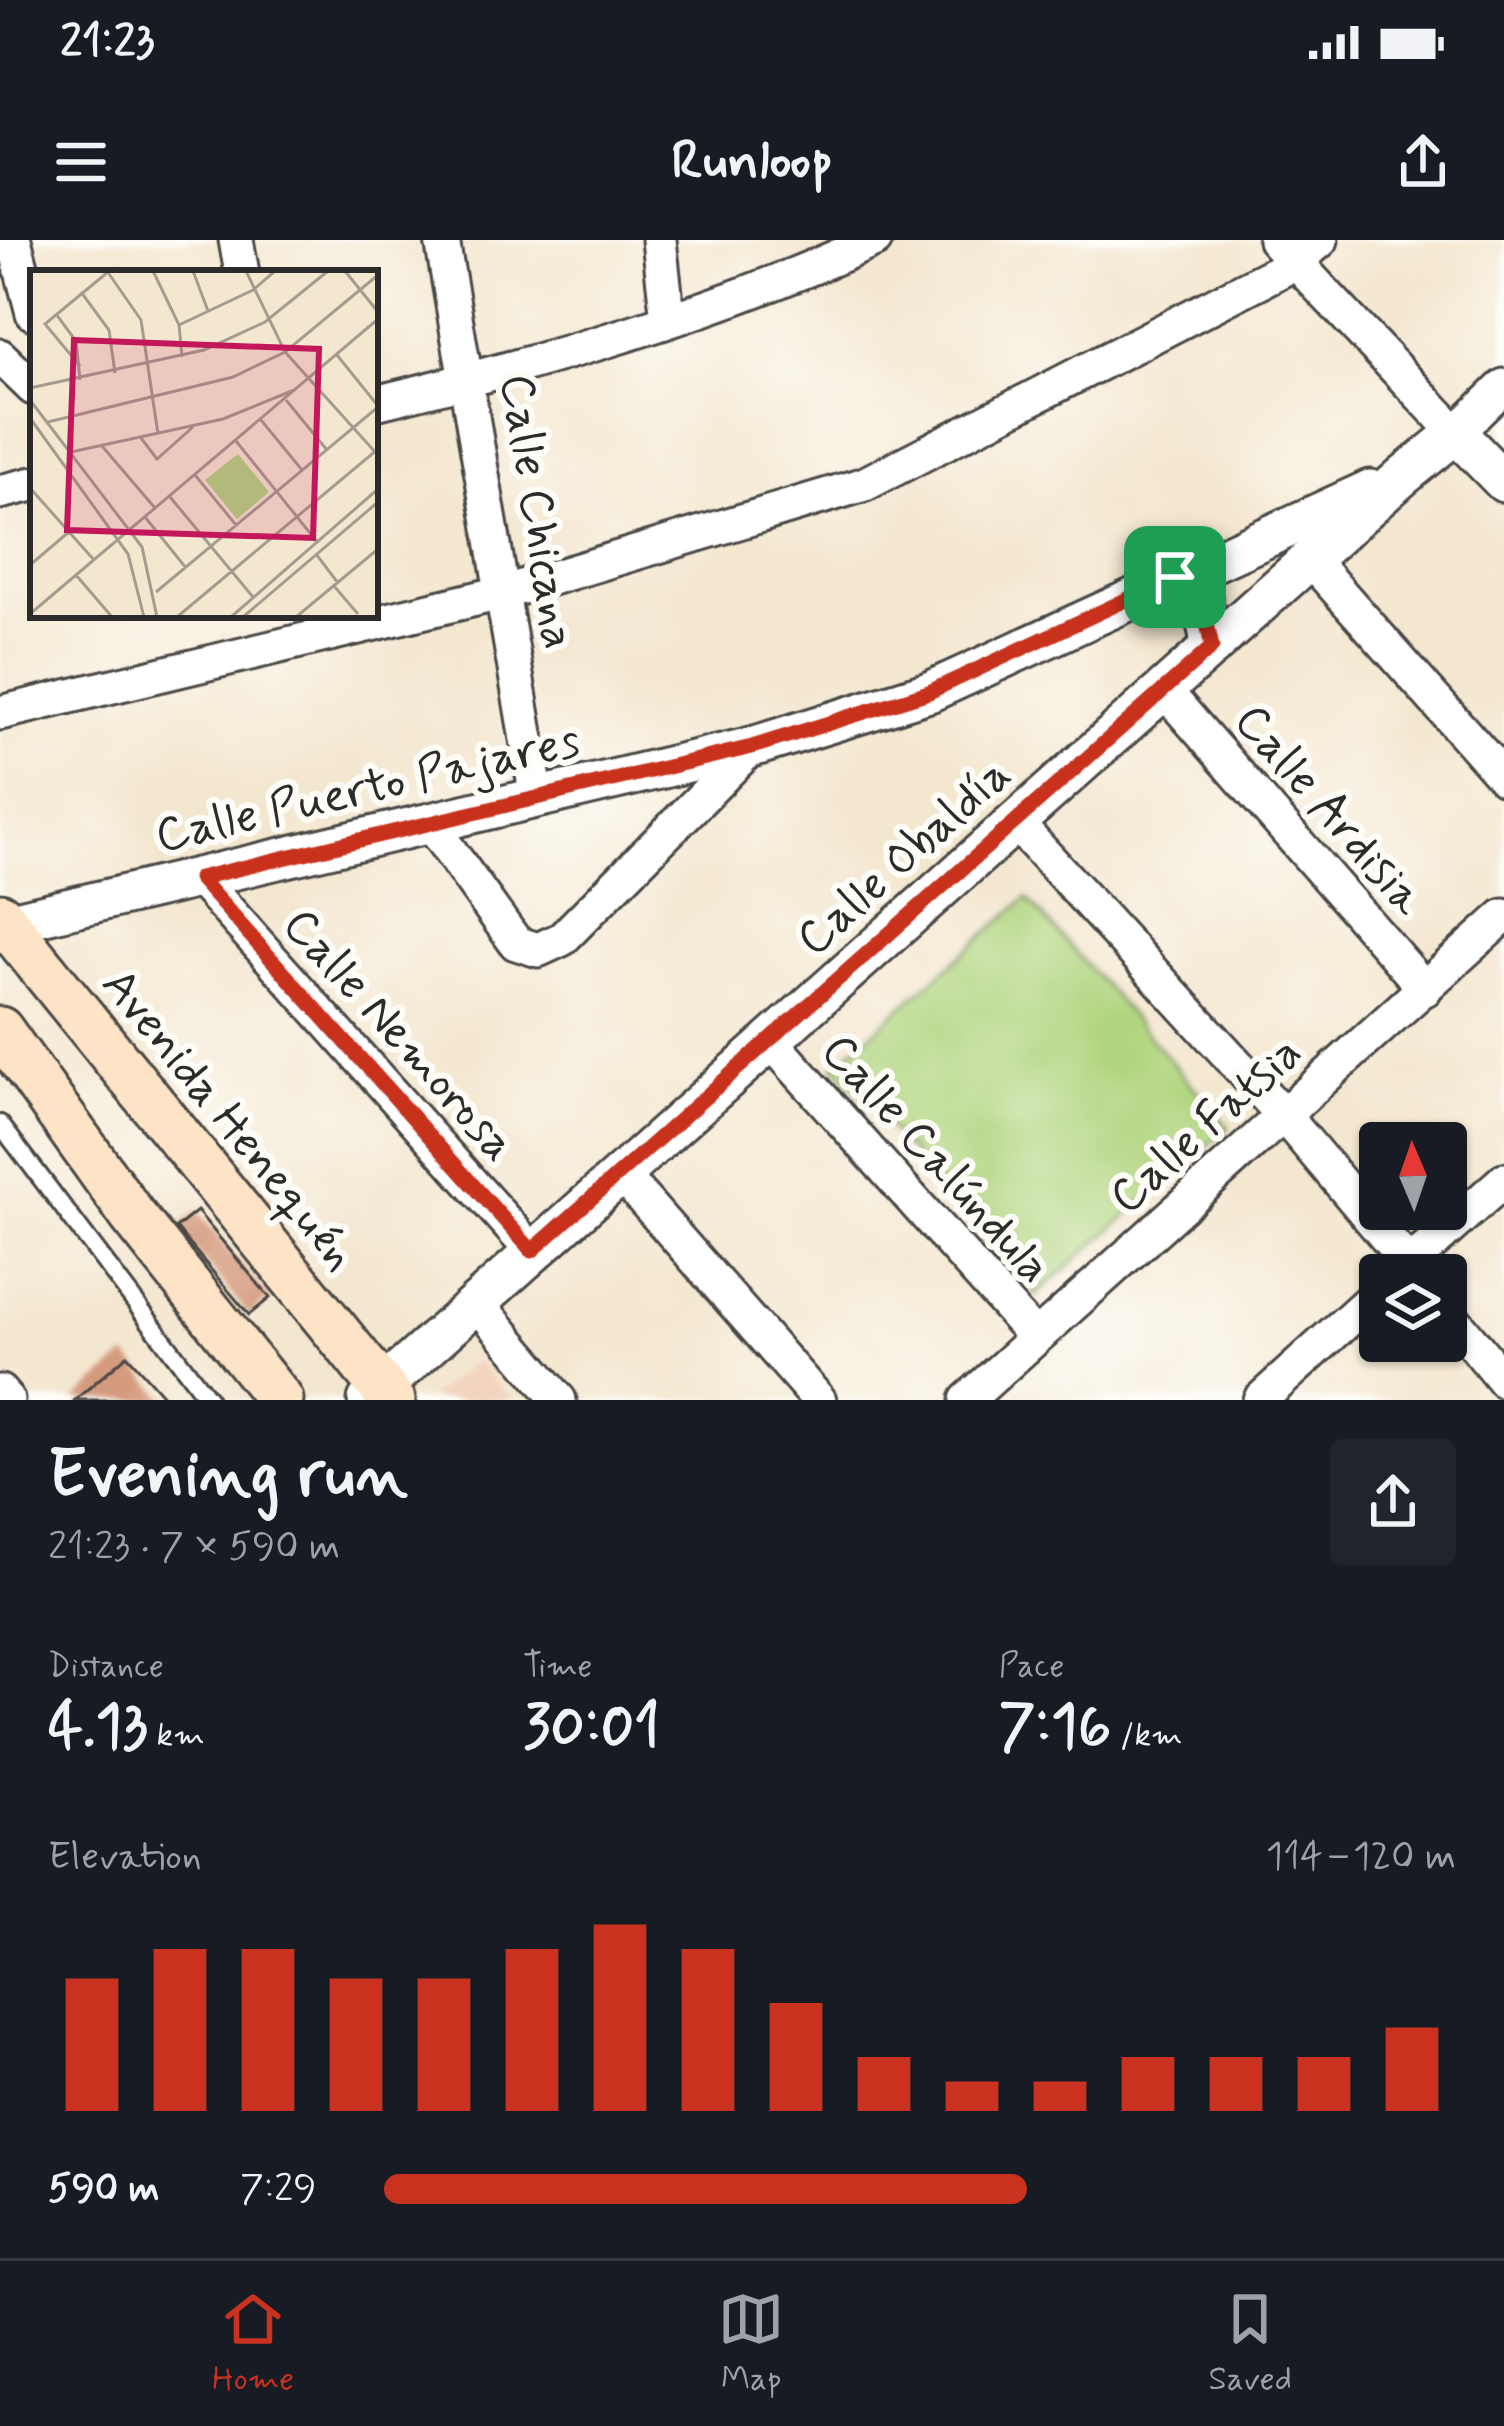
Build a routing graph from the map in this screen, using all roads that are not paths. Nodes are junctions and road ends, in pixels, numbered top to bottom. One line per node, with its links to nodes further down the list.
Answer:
1 (14, 240): 9 (street)
2 (236, 240): 8 (street)
3 (442, 240): 12 (street, Calle Chicana)
4 (659, 240): 10 (street)
5 (875, 240): 10 (street)
6 (1321, 240): 7 (street)
7 (1284, 252): 16 (street); 23 (street)
8 (241, 270)
9 (30, 301)
10 (668, 320): 12 (street)
11 (0, 356): 13 (street)
12 (470, 380): 15 (street); 23 (street, Calle Chicana)
13 (30, 385)
14 (1504, 386): 16 (street, Calle Obaldía)
15 (378, 402)
16 (1456, 433): 17 (street, Calle Obaldía); 18 (street)
17 (1403, 476): 21 (street, Calle Obaldía); 22 (street, Calle Puerto Pajares)
18 (1504, 482)
19 (30, 485): 20 (street)
20 (0, 492)
21 (1310, 559): 24 (street, Calle Obaldía); 28 (street)
22 (1175, 577): 24 (street); 27 (street, Calle Puerto Pajares)
23 (506, 592): 26 (street); 29 (street, Calle Chicana)
24 (1212, 647): 25 (street, Calle Obaldía)
25 (1164, 690): 30 (street, Calle Obaldía); 35 (street, Calle Ardisia)
26 (0, 713)
27 (752, 747): 29 (street, Calle Puerto Pajares); 31 (street, Calle Puerto Pajares)
28 (1504, 778)
29 (537, 798): 31 (street, Calle Puerto Pajares)
30 (1016, 823): 37 (street, Calle Obaldía); 38 (street)
31 (431, 824): 32 (street, Calle Puerto Pajares)
32 (199, 878): 34 (street, Calle Puerto Pajares); 42 (street, Calle Nemorosa)
33 (1504, 916): 35 (street, Calle Fatsia)
34 (3, 920): 51 (main road, Avenida Henequén)
35 (1425, 989): 38 (street, Calle Fatsia)
36 (0, 1030): 54 (main road)
37 (771, 1041): 40 (street, Calle Obaldía); 48 (street, Calle Calúndula)
38 (1285, 1118): 43 (street); 48 (street, Calle Fatsia)
39 (0, 1124): 53 (lane)
40 (621, 1174): 42 (street, Calle Obaldía); 56 (street)
41 (1504, 1180): 44 (street)
42 (532, 1251): 45 (street, Calle Obaldía)
43 (1394, 1254)
44 (1427, 1254)
45 (477, 1303): 51 (street, Calle Obaldía); 55 (street)
46 (1359, 1310): 58 (street)
47 (1467, 1336): 49 (street)
48 (1034, 1337): 57 (street, Calle Fatsia)
49 (1504, 1381)
50 (0, 1392): 52 (street)
51 (380, 1396)
52 (8, 1400)
53 (209, 1400)
54 (280, 1400)
55 (559, 1400)
56 (819, 1400)
57 (967, 1400)
58 (1260, 1400)

